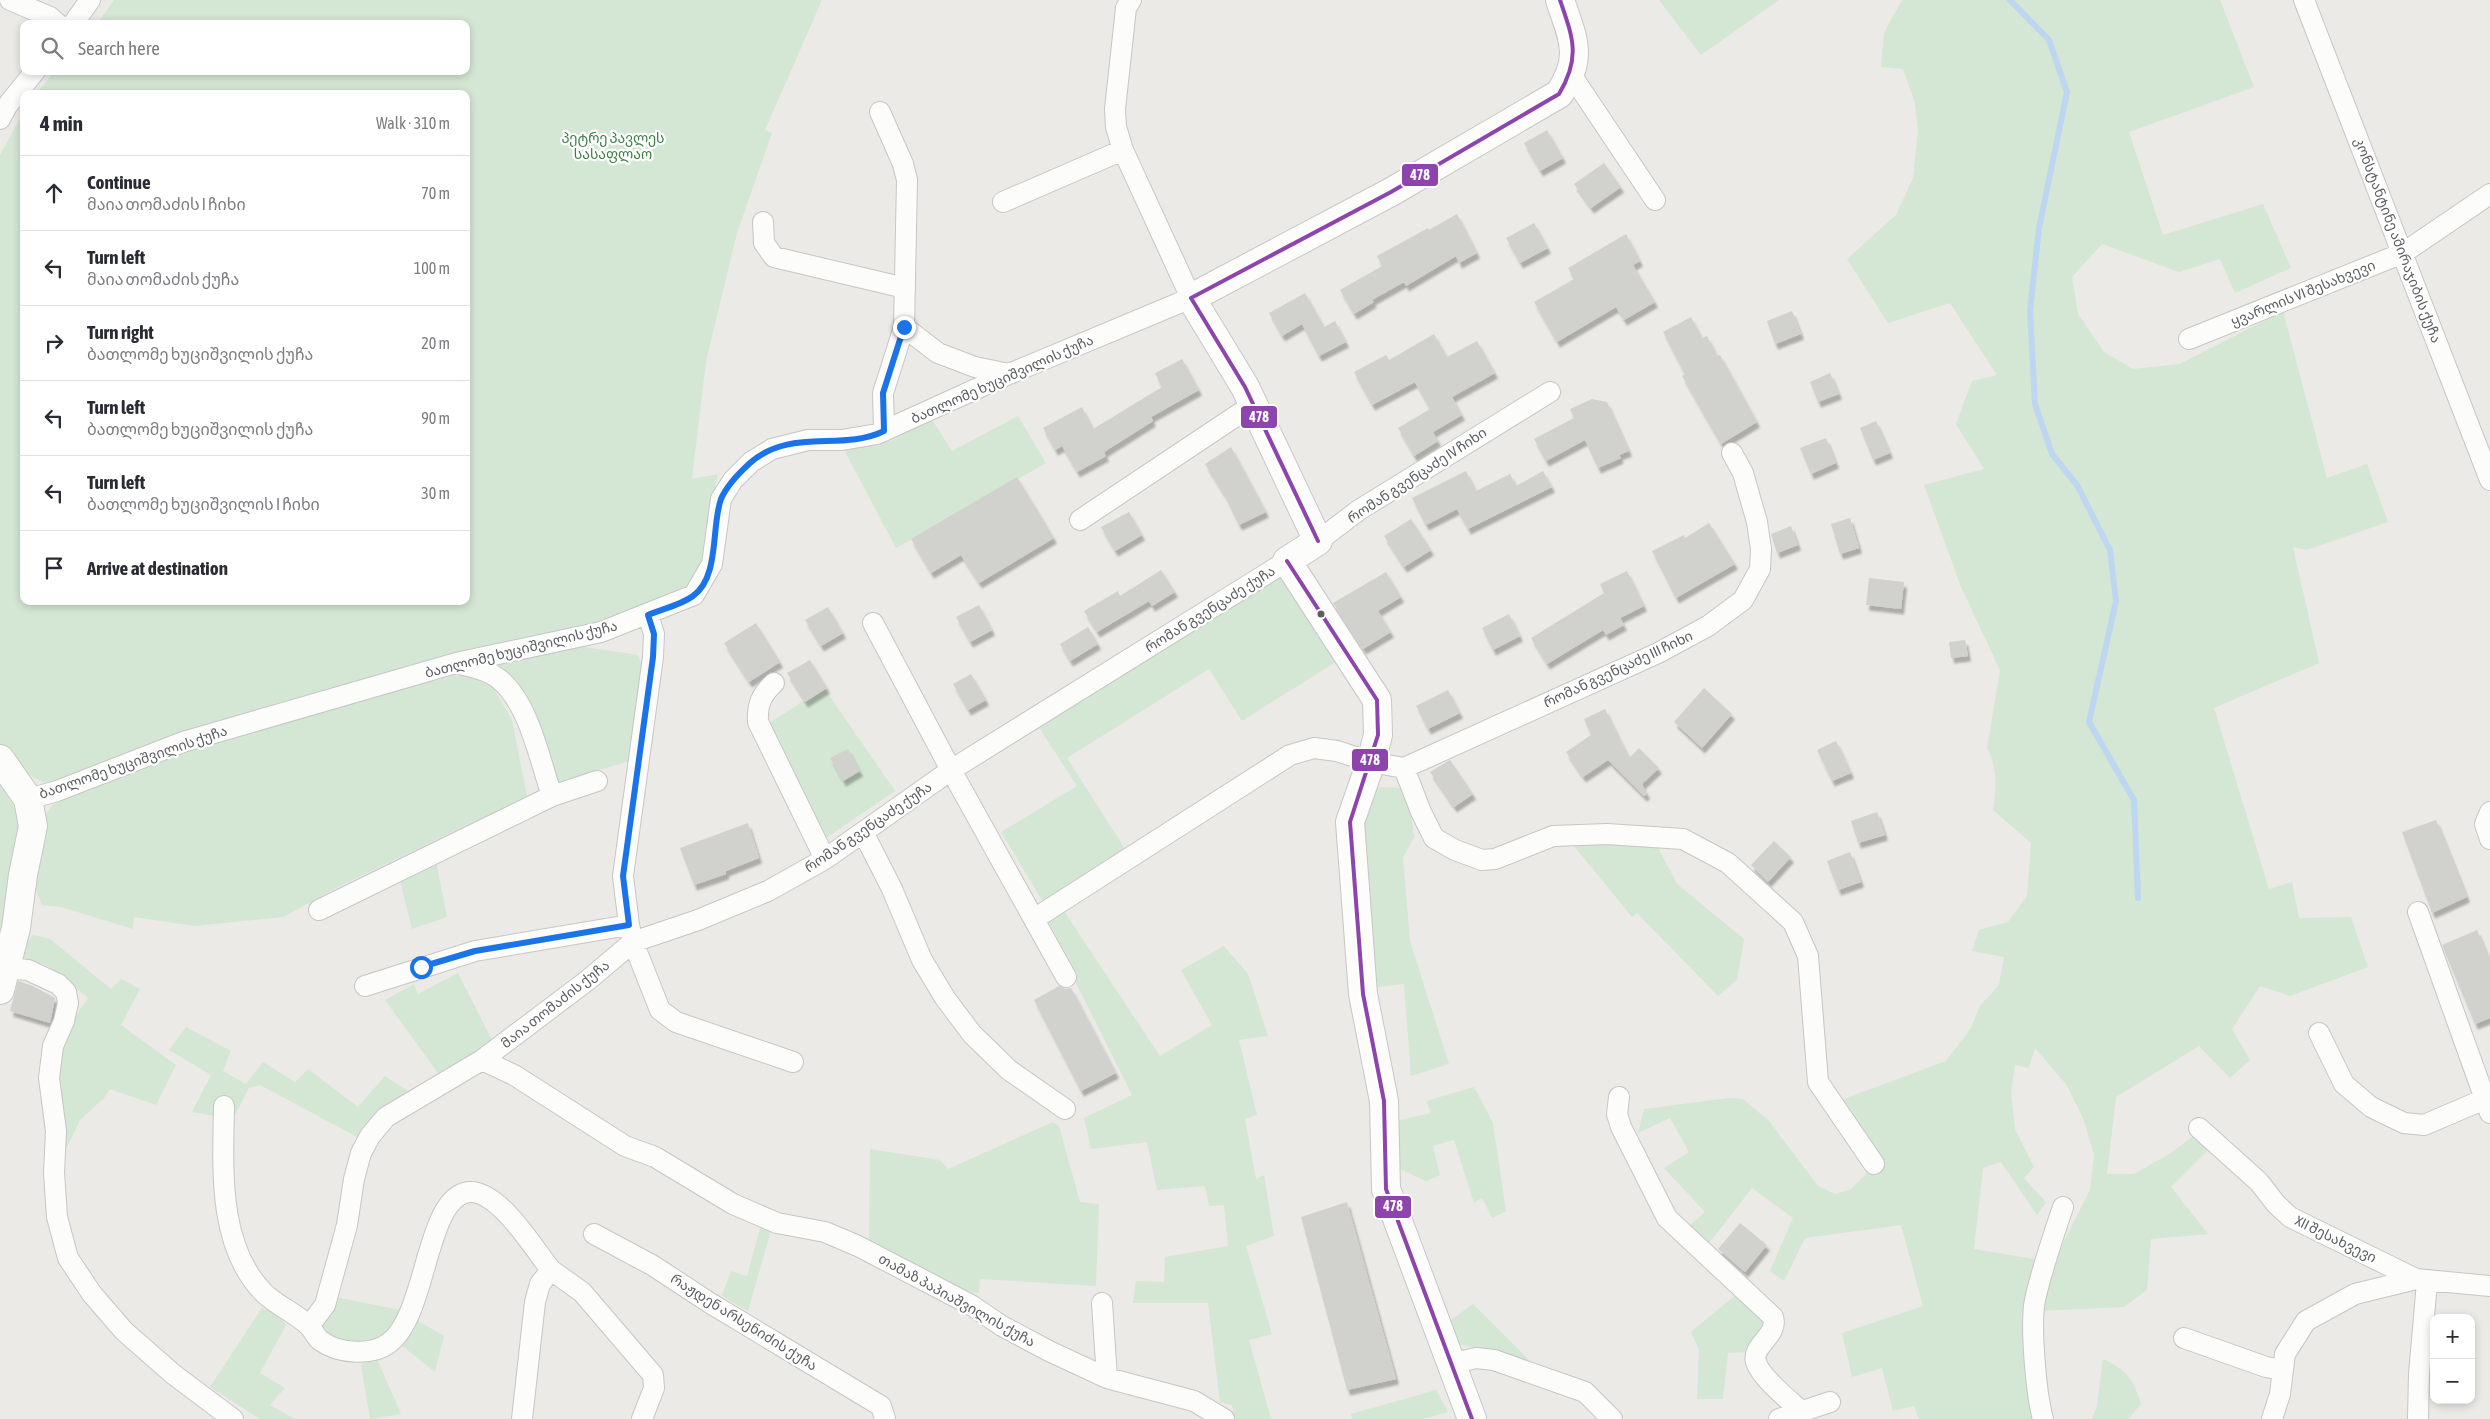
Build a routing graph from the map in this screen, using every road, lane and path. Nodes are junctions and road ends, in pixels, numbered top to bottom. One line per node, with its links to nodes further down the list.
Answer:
1 (10, 0): 6 (street)
2 (90, 0): 7 (street)
3 (1130, 0): 14 (street)
4 (1560, 0): 9 (street)
5 (2304, 0): 19 (street, კონსტანტინე ამირაჯიბის ქუჩა)
6 (53, 20)
7 (76, 20)
8 (33, 75): 11 (street)
9 (1572, 76): 16 (street); 21 (street, ბათლომე ხუციშვილის ქუჩა)
10 (20, 90): 13 (street)
11 (20, 90)
12 (880, 112): 20 (street)
13 (0, 119)
14 (1123, 150): 17 (street); 21 (street)
15 (2490, 194): 19 (street, ყვარლის VI შესახვევი)
16 (1655, 200)
17 (1003, 202)
18 (763, 222): 20 (street)
19 (2403, 253): 23 (street, ყვარლის VI შესახვევი); 28 (street, კონსტანტინე ამირაჯიბის ქუჩა)
20 (905, 288): 22 (street)
21 (1191, 298): 24 (street, ბათლომე ხუციშვილის ქუჩა); 26 (street)
22 (904, 327): 24 (street); 27 (street)
23 (2189, 339)
24 (1009, 374): 27 (street, ბათლომე ხუციშვილის ქუჩა)
25 (1550, 392): 32 (street, რომან გვენცაძე IV ჩიხი)
26 (1254, 404): 31 (street); 32 (street)
27 (884, 431): 34 (street, ბათლომე ხუციშვილის ქუჩა)
28 (2483, 441): 30 (street, კონსტანტინე ამირაჯიბის ქუჩა)
29 (1732, 453): 40 (street, რომან გვენცაძე III ჩიხი)
30 (2490, 480)
31 (1080, 520)
32 (1318, 541): 33 (street, რომან გვენცაძე IV ჩიხი)
33 (1287, 561): 39 (street, რომან გვენცაძე ქუჩა); 41 (street, რომან გვენცაძე ქუჩა)
34 (648, 615): 36 (street, ბათლომე ხუციშვილის ქუჩა); 52 (street)
35 (873, 623): 41 (street)
36 (456, 663): 43 (street); 44 (street, ბათლომე ხუციშვილის ქუჩა)
37 (774, 683): 48 (street)
38 (0, 759): 44 (street)
39 (1371, 762): 40 (street); 51 (street); 73 (street, რომან გვენცაძე ქუჩა)
40 (1404, 768): 64 (street)
41 (951, 770): 46 (street, რომან გვენცაძე ქუჩა); 51 (street)
42 (597, 781): 43 (street)
43 (552, 796): 49 (street)
44 (28, 799): 54 (street)
45 (2490, 812): 47 (street)
46 (863, 832): 48 (street, რომან გვენცაძე ქუჩა); 62 (street)
47 (2490, 839)
48 (825, 859): 52 (street, რომან გვენცაძე ქუჩა)
49 (319, 910)
50 (2418, 912): 61 (street)
51 (1034, 919): 53 (street)
52 (631, 933): 55 (street); 57 (street, მაია თომაძის ქუჩა); 58 (street)
53 (1066, 977)
54 (3, 979): 79 (street)
55 (365, 986)
56 (2319, 1033): 61 (street)
57 (482, 1060): 71 (street, მაია თომაძის ქუჩა); 75 (street, თამაზ პაპიაშვილის ქუჩა)
58 (793, 1062)
59 (1619, 1097): 77 (street)
60 (224, 1106): 71 (street)
61 (2488, 1106)
62 (1065, 1109)
63 (2198, 1128): 68 (street, XII შესახვევი)
64 (1874, 1164)
65 (2063, 1207): 87 (street)
66 (594, 1234): 82 (street, რაჟდენ არსენიძის ქუჩა)
67 (551, 1270): 71 (street); 80 (street); 81 (street)
68 (2422, 1280): 69 (street, XII შესახვევი); 74 (street, XII შესახვევი); 88 (street)
69 (2490, 1286)
70 (1102, 1303): 75 (street)
71 (309, 1326)
72 (2184, 1338): 74 (street)
73 (1451, 1364): 84 (street, რომან გვენცაძე ქუჩა); 85 (street)
74 (2283, 1370): 78 (street, XII შესახვევი)
75 (1107, 1378): 83 (street, თამაზ პაპიაშვილის ქუჩა)
76 (1830, 1402): 77 (street)
77 (1801, 1412): 86 (street)
78 (2272, 1418)
79 (233, 1419)
80 (522, 1419)
81 (642, 1419)
82 (886, 1419)
83 (1224, 1419)
84 (1472, 1419)
85 (1612, 1419)
86 (1779, 1419)
87 (2042, 1419)
88 (2418, 1419)

